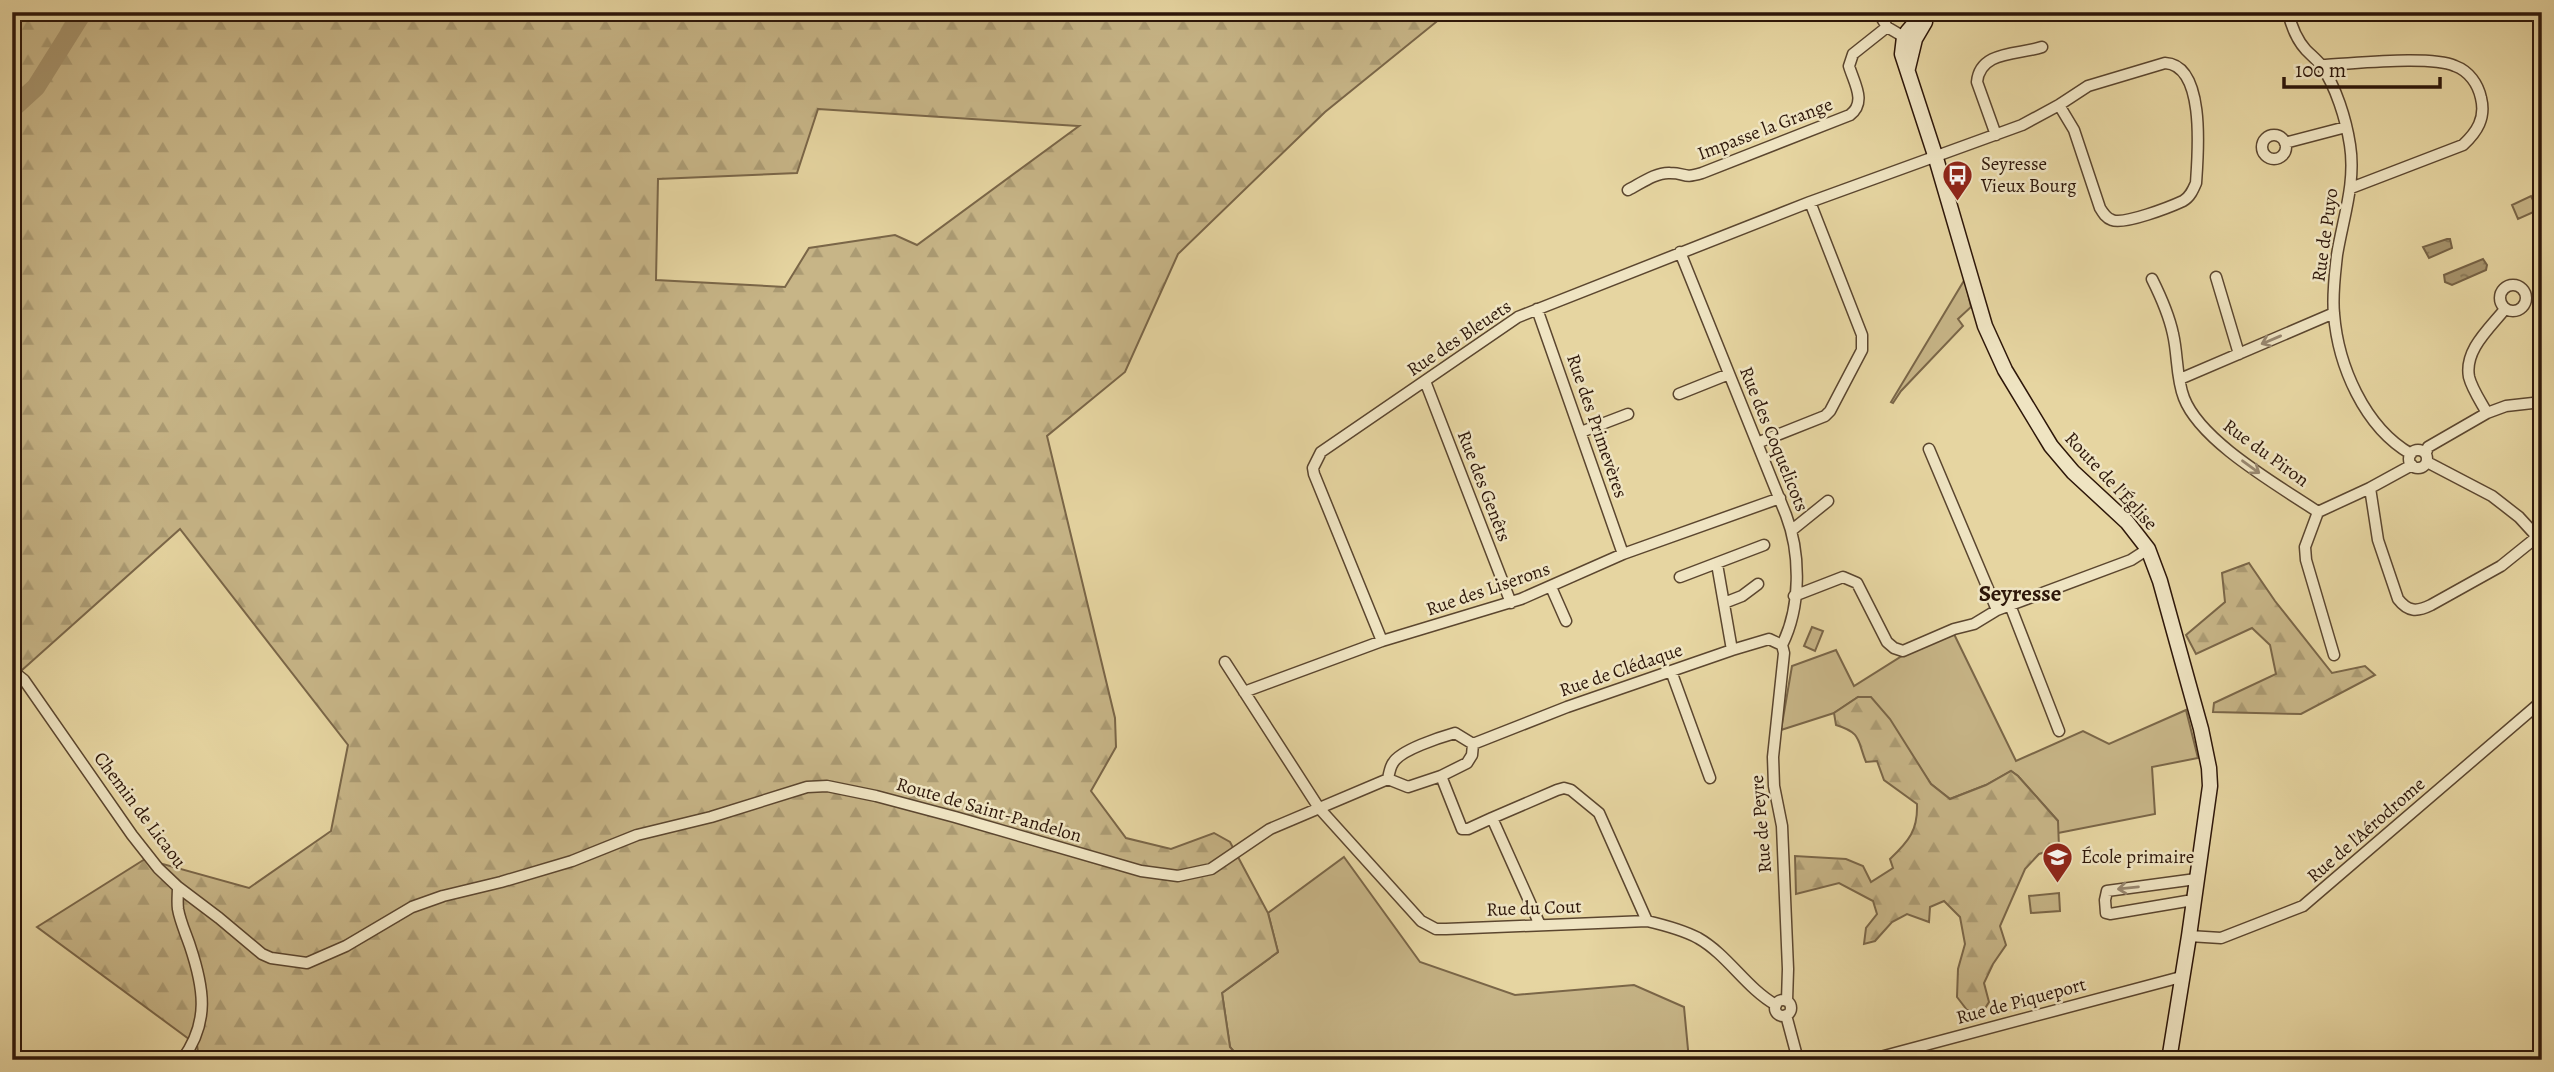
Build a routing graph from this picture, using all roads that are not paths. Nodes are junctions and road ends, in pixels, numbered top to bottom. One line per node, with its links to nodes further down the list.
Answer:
1 (1878, 12): 4 (street)
2 (1933, 12): 5 (street)
3 (2288, 12): 7 (street, Rue de Puyo)
4 (1887, 27): 5 (street); 14 (street, Impasse la Grange)
5 (1909, 38): 12 (street, Route de l'Église)
6 (2042, 47): 10 (street)
7 (2321, 65): 9 (street, Rue de Puyo); 13 (street)
8 (2059, 105): 8 (street); 10 (street, Rue des Bleuets)
9 (2346, 127): 11 (street); 13 (street, Rue de Puyo)
10 (1996, 135): 12 (street, Rue des Bleuets)
11 (2286, 143)
12 (1936, 155): 15 (street, Rue des Bleuets); 42 (street, Route de l'Église)
13 (2351, 188): 21 (street, Rue de Puyo)
14 (1628, 190)
15 (1810, 202): 16 (street, Rue des Bleuets); 31 (street)
16 (1680, 252): 19 (street, Rue des Bleuets); 23 (street, Rue des Coquelicots)
17 (2216, 277): 22 (street)
18 (2152, 279): 24 (street, Rue du Piron)
19 (1538, 309): 25 (street, Rue des Bleuets); 30 (street, Rue des Primevères)
20 (2505, 309): 28 (street)
21 (2334, 313): 22 (street, one-way to 22); 34 (street, Rue de Puyo)
22 (2239, 354): 24 (street)
23 (1729, 374): 26 (street); 31 (street, Rue des Coquelicots)
24 (2180, 379): 38 (street, Rue du Piron, one-way to 38)
25 (1425, 381): 49 (street, Rue des Genêts); 54 (street, Rue des Bleuets)
26 (1679, 394)
27 (2542, 402): 28 (street)
28 (2487, 413): 33 (street)
29 (1628, 414): 30 (street)
30 (1581, 432): 43 (street, Rue des Primevères)
31 (1757, 443): 36 (street, Rue des Coquelicots)
32 (1929, 449): 52 (street)
33 (2426, 457): 34 (street); 34 (street); 40 (street)
34 (2411, 459): 35 (street)
35 (2370, 488): 38 (street); 40 (street)
36 (1780, 498): 39 (street, Rue des Coquelicots); 43 (street, Rue des Liserons)
37 (1828, 501): 39 (street)
38 (2318, 512): 57 (street, Rue du Piron)
39 (1792, 530): 48 (street, Rue des Coquelicots)
40 (2540, 539)
41 (1764, 545): 44 (street)
42 (2148, 549): 51 (street); 70 (street, Route de l'Église)
43 (1623, 554): 47 (street, Rue des Liserons)
44 (1717, 564): 45 (street); 50 (street)
45 (1680, 577)
46 (1758, 584): 50 (street)
47 (1551, 587): 49 (street, Rue des Liserons); 53 (street)
48 (1794, 596): 52 (street); 55 (street, Rue des Coquelicots)
49 (1511, 603): 54 (street, Rue des Liserons)
50 (1724, 603): 56 (street)
51 (2010, 605): 52 (street); 63 (street)
52 (1997, 610)
53 (1566, 621)
54 (1382, 641): 61 (street, Rue des Liserons)
55 (1782, 645): 56 (street, Rue de Clédaque); 77 (street, Rue de Peyre)
56 (1732, 650): 59 (street, Rue de Clédaque)
57 (2334, 654)
58 (1225, 662): 61 (street, Rue du Cout)
59 (1671, 671): 64 (street, Rue de Clédaque); 66 (street)
60 (15, 676): 71 (street, Chemin de Licaou)
61 (1244, 692): 68 (street, Rue du Cout)
62 (2542, 701): 75 (street, Rue de l'Aérodrome)
63 (2059, 731)
64 (1473, 744): 65 (street); 67 (street)
65 (1441, 776): 67 (street); 69 (street)
66 (1710, 778)
67 (1388, 779): 68 (street)
68 (1319, 808): 71 (street, Route de Saint-Pandelon); 74 (street, Rue du Cout)
69 (1492, 818): 73 (street); 74 (street)
70 (2196, 880): 72 (street, Route de l'Église); 72 (street, one-way to 72)
71 (178, 887): 78 (street, Chemin de Licaou)
72 (2193, 903): 75 (street, Route de l'Église)
73 (1647, 922): 74 (street, Rue du Cout); 77 (street, Rue du Cout)
74 (1540, 925)
75 (2189, 936): 76 (street, Route de l'Église)
76 (2182, 977): 80 (street, Rue de Piqueport); 81 (street, Route de l'Église)
77 (1781, 1003): 79 (street, Rue de Peyre)
78 (182, 1060)
79 (1798, 1060)
80 (1869, 1060)
81 (2169, 1060)

